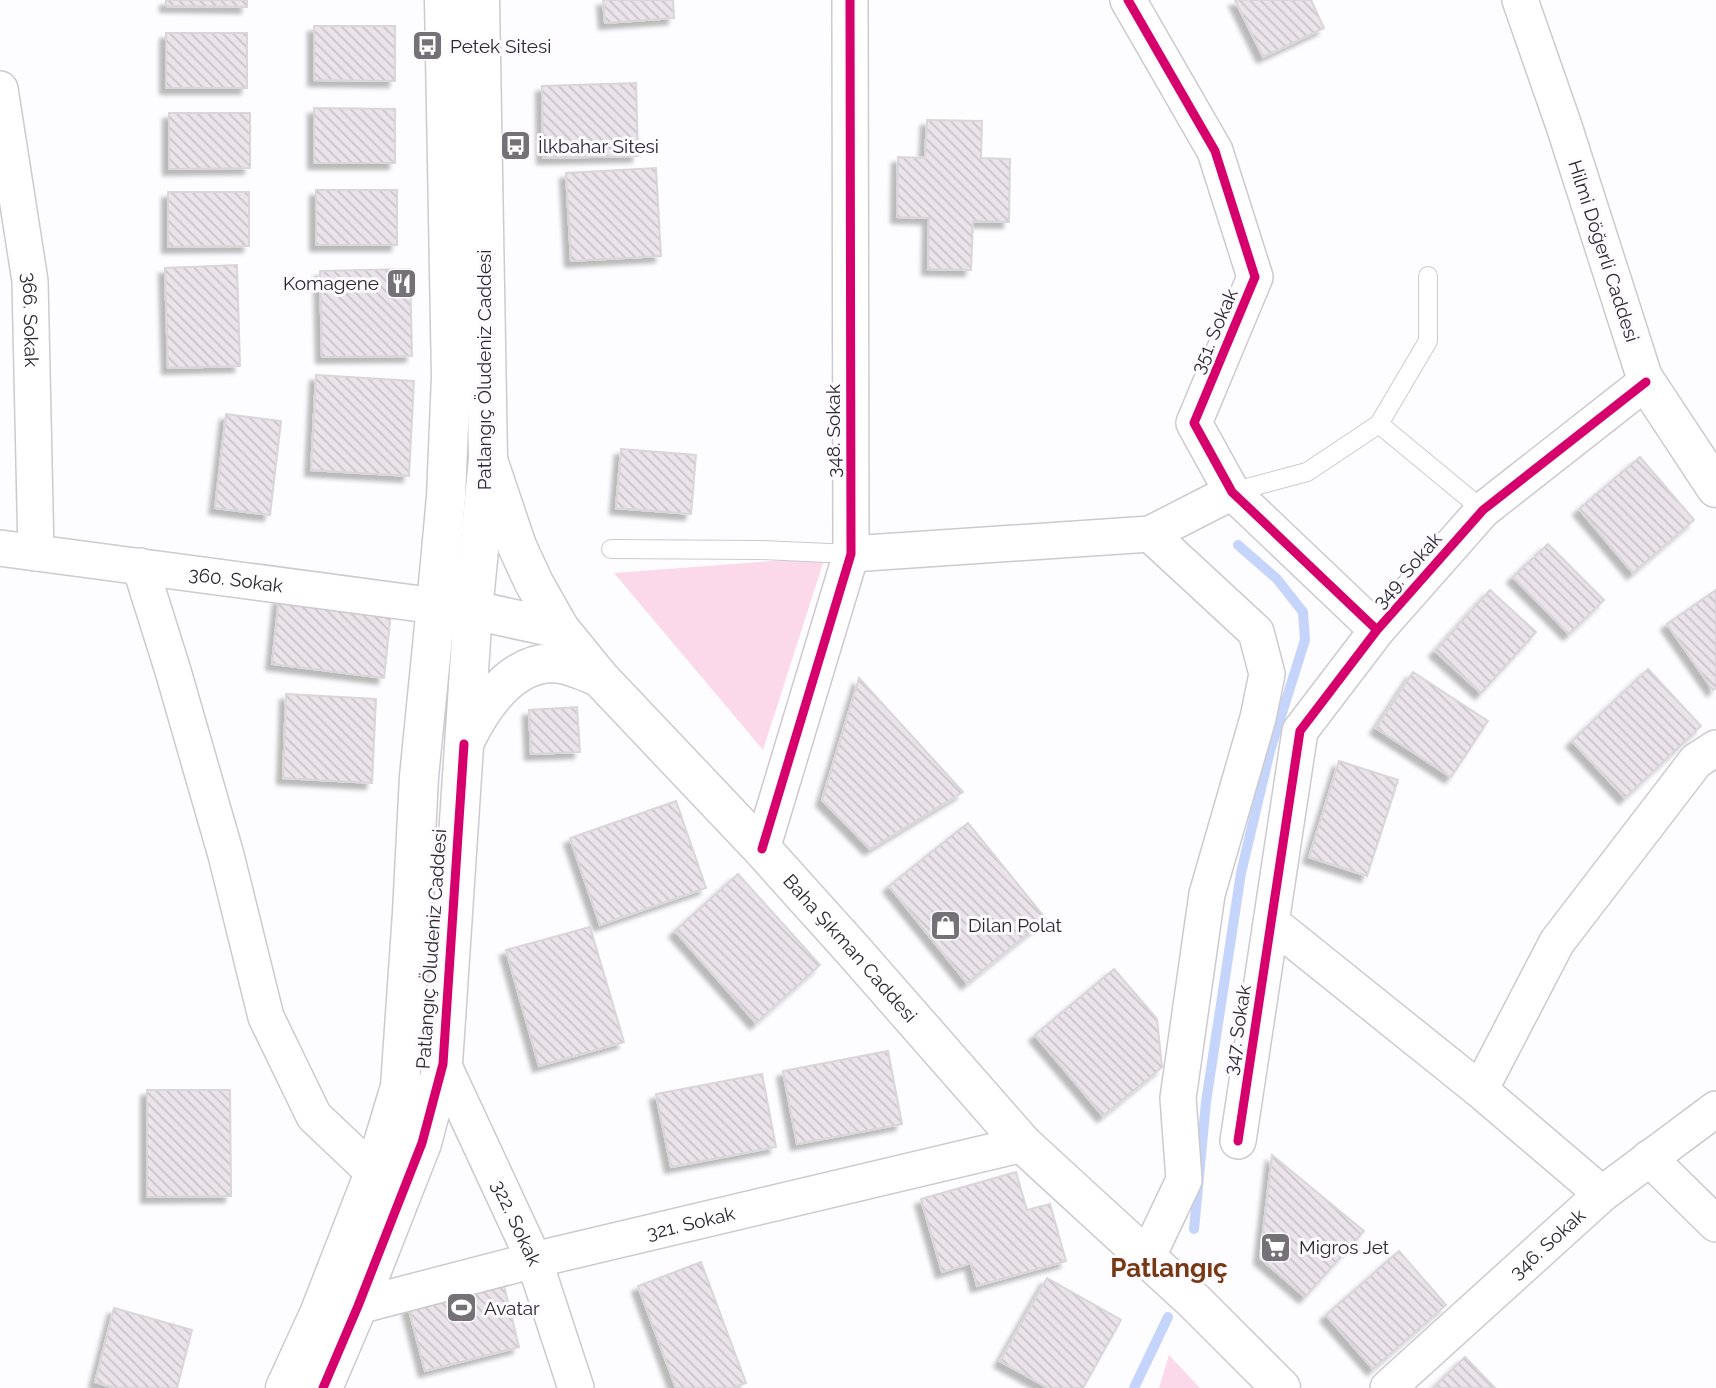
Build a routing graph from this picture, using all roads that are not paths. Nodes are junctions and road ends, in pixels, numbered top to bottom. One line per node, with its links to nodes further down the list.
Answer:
1 (444, 0): 20 (main road, Patlangıç Öludeniz Caddesi)
2 (480, 0): 10 (main road, Patlangıç Öludeniz Caddesi)
3 (850, 0): 18 (street, 348. Sokak)
4 (1128, 0): 12 (street, 351. Sokak)
5 (1521, 0): 8 (street, Hilmi Döğerli Caddesi)
6 (0, 89): 17 (street, 366. Sokak)
7 (1428, 276): 9 (lane)
8 (1646, 382): 11 (main road, Hilmi Döğerli Caddesi); 13 (street, 349. Sokak)
9 (1379, 424): 12 (lane); 13 (lane)
10 (488, 460): 20 (main road, Patlangıç Öludeniz Caddesi); 21 (main road, Baha Şıkman Caddesi)
11 (1716, 488)
12 (1232, 492): 14 (street); 22 (street, 351. Sokak)
13 (1483, 510): 22 (street, 349. Sokak)
14 (1150, 534): 18 (street); 37 (street)
15 (0, 548): 17 (street, 360. Sokak)
16 (611, 549): 18 (lane)
17 (36, 553): 19 (street, 360. Sokak)
18 (851, 554): 26 (street, 348. Sokak)
19 (140, 566): 20 (street, 360. Sokak); 34 (street)
20 (454, 608): 21 (main road); 24 (main road, Patlangıç Öludeniz Caddesi); 34 (main road, Patlangıç Öludeniz Caddesi)
21 (560, 629): 23 (main road, Baha Şıkman Caddesi)
22 (1377, 630): 27 (street, 349. Sokak)
23 (599, 677): 24 (main road); 26 (main road, Baha Şıkman Caddesi)
24 (464, 744): 28 (main road, Patlangıç Öludeniz Caddesi)
25 (1716, 748): 29 (street)
26 (762, 849): 32 (main road, Baha Şıkman Caddesi)
27 (1272, 923): 29 (street); 31 (street, 347. Sokak)
28 (443, 1064): 38 (street, 322. Sokak); 39 (main road, Patlangıç Öludeniz Caddesi)
29 (1479, 1090): 35 (street)
30 (1716, 1109): 33 (street, 346. Sokak)
31 (1238, 1142)
32 (1023, 1144): 37 (main road, Baha Şıkman Caddesi); 38 (street, 321. Sokak)
33 (1649, 1158): 35 (street, 346. Sokak); 36 (street)
34 (374, 1173): 40 (main road, Patlangıç Öludeniz Caddesi)
35 (1602, 1194): 44 (street, 346. Sokak)
36 (1716, 1224)
37 (1147, 1258): 43 (main road, Baha Şıkman Caddesi)
38 (534, 1260): 39 (street, 321. Sokak); 42 (street, 322. Sokak)
39 (358, 1306): 41 (main road, Patlangıç Öludeniz Caddesi)
40 (285, 1388)
41 (323, 1388)
42 (576, 1388)
43 (1281, 1388)
44 (1388, 1388)

